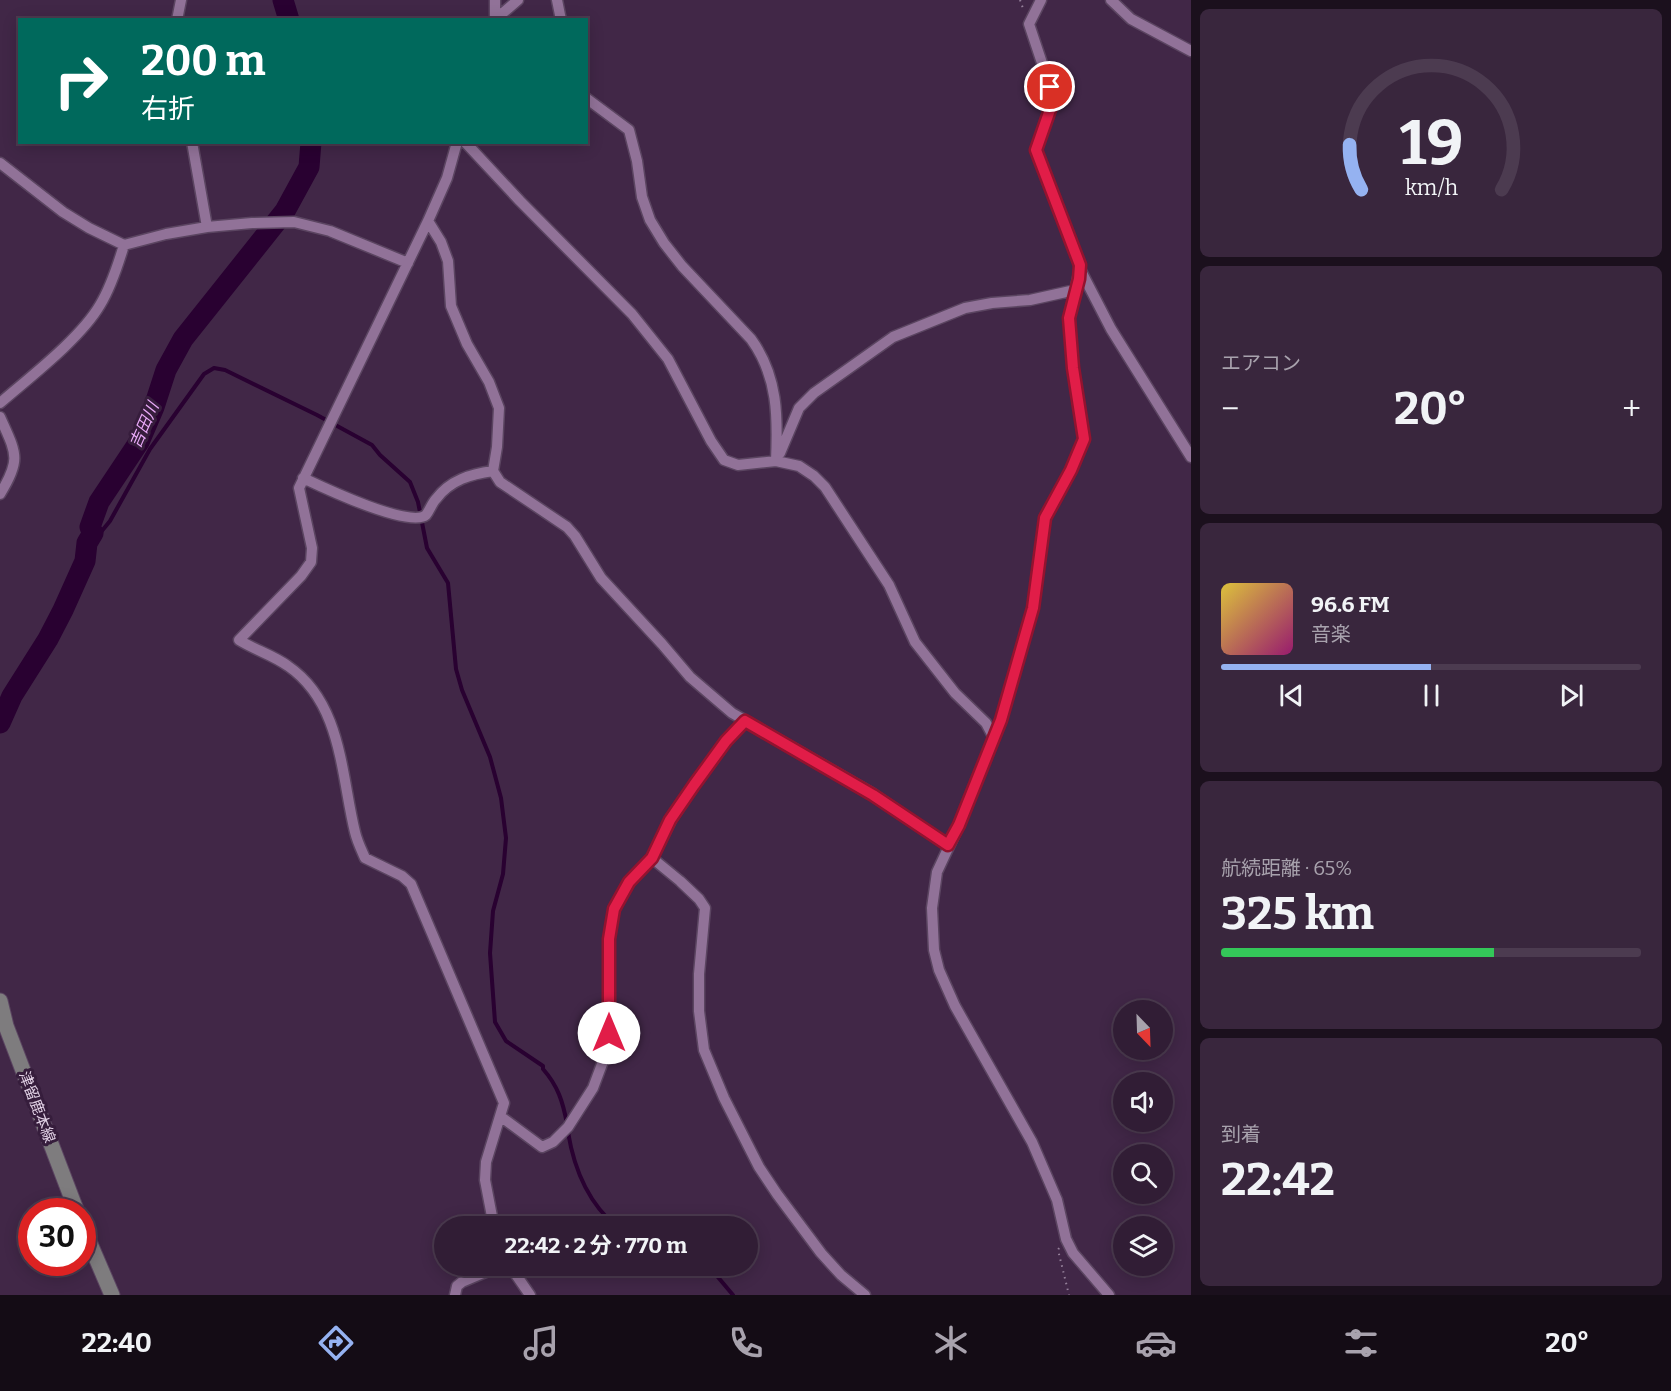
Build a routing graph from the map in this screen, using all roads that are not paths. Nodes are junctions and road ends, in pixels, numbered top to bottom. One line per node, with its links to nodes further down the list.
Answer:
1 (181, 0): 7 (street)
2 (495, 0): 8 (street)
3 (518, 0): 8 (street)
4 (557, 0): 9 (street)
5 (1041, 0): 20 (street)
6 (1111, 0): 10 (street)
7 (177, 18)
8 (496, 18)
9 (561, 18)
10 (1191, 51)
11 (588, 100): 25 (street)
12 (192, 144): 17 (street)
13 (456, 144): 16 (street)
14 (467, 144): 25 (street)
15 (0, 163): 18 (street)
16 (428, 221): 19 (street); 26 (street)
17 (207, 228): 18 (street); 19 (street)
18 (124, 244): 22 (street)
19 (408, 263): 27 (street)
20 (1080, 269): 21 (street); 24 (street)
21 (1075, 290): 25 (street); 30 (street)
22 (0, 403)
23 (0, 417): 28 (street)
24 (1191, 457)
25 (776, 461): 30 (street)
26 (493, 471): 27 (street); 29 (street)
27 (303, 478): 34 (street)
28 (0, 494)
29 (745, 721): 31 (street); 32 (street)
30 (994, 738): 31 (street)
31 (948, 845): 44 (street)
32 (652, 858): 34 (street); 43 (street)
33 (0, 1001): 35 (main road, 津留鹿本線)
34 (500, 1116): 36 (street)
35 (72, 1198)
36 (492, 1216)
37 (96, 1258): 40 (main road)
38 (476, 1276): 41 (street)
39 (517, 1276): 42 (street)
40 (112, 1295)
41 (455, 1295)
42 (530, 1295)
43 (866, 1295)
44 (1109, 1295)

